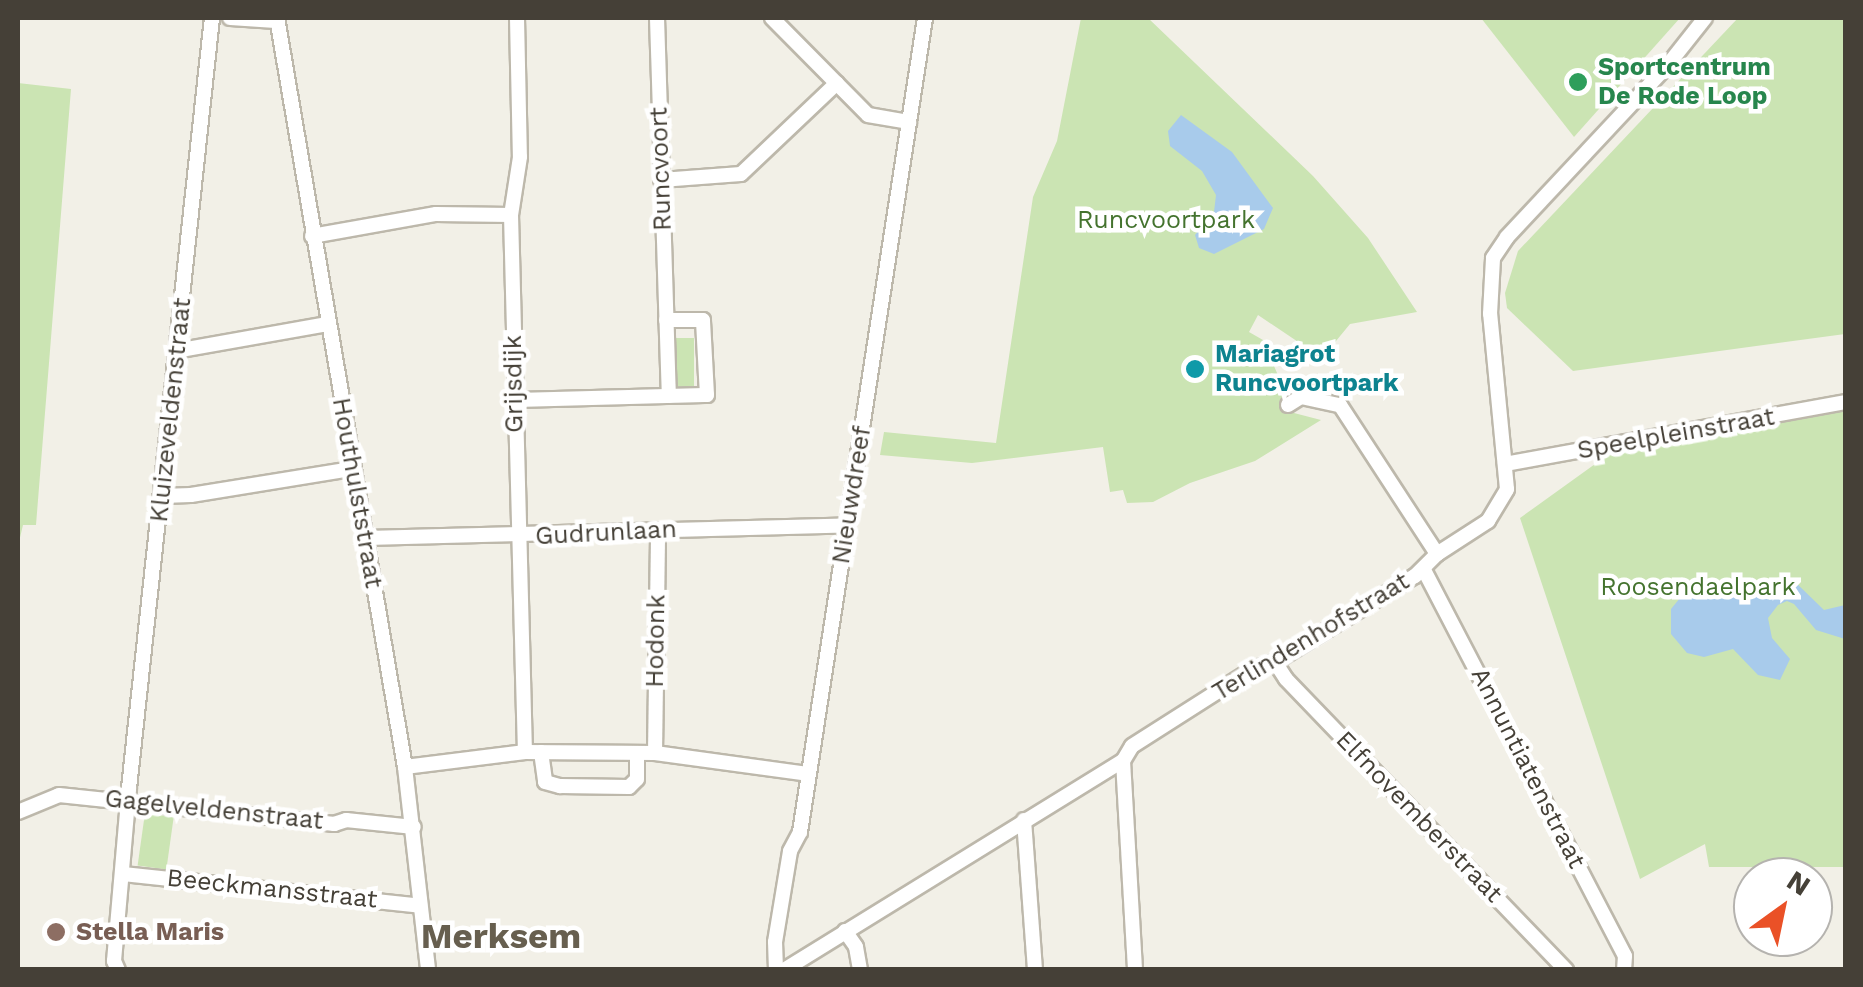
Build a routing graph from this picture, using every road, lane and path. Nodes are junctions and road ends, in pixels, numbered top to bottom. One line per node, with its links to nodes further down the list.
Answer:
1 (212, 18): 16 (street, Kluizeveldenstraat)
2 (230, 18): 8 (street)
3 (516, 18): 12 (street, Grijsdijk)
4 (657, 18): 11 (street, Runcvoort)
5 (772, 18): 9 (street)
6 (924, 18): 10 (street, Nieuwdreef)
7 (1705, 18): 21 (street, Terlindenhofstraat)
8 (277, 20): 13 (street, Houthulststraat)
9 (837, 83): 10 (street); 11 (street)
10 (909, 122): 24 (street, Nieuwdreef)
11 (661, 180): 14 (street, Runcvoort)
12 (511, 215): 13 (street); 18 (street, Grijsdijk)
13 (312, 236): 15 (street, Houthulststraat)
14 (666, 320): 17 (street, Runcvoort); 17 (street)
15 (328, 324): 16 (street); 22 (street, Houthulststraat)
16 (176, 351): 23 (street, Kluizeveldenstraat)
17 (669, 396): 18 (street)
18 (514, 400): 26 (street, Grijsdijk)
19 (1846, 402): 21 (street, Speelpleinstraat)
20 (1288, 405): 28 (street)
21 (1505, 464): 28 (street, Terlindenhofstraat)
22 (352, 468): 23 (street); 27 (street, Houthulststraat)
23 (162, 496): 37 (street, Kluizeveldenstraat)
24 (848, 526): 25 (street, Gudrunlaan); 36 (street, Nieuwdreef)
25 (658, 530): 26 (street, Gudrunlaan); 32 (street, Hodonk)
26 (518, 537): 27 (street, Gudrunlaan); 31 (street, Grijsdijk)
27 (364, 538): 35 (street, Houthulststraat)
28 (1437, 554): 29 (street, Terlindenhofstraat)
29 (1424, 570): 30 (street, Terlindenhofstraat); 44 (street, Annuntiatenstraat)
30 (1274, 662): 34 (street, Terlindenhofstraat); 52 (street, Elfnovemberstraat)
31 (533, 752): 33 (street); 33 (street); 35 (street)
32 (655, 752): 33 (street); 36 (street)
33 (637, 753)
34 (1123, 761): 39 (street, Terlindenhofstraat); 51 (street)
35 (405, 767): 40 (street, Houthulststraat)
36 (808, 774): 47 (street, Nieuwdreef)
37 (128, 802): 38 (street, Gagelveldenstraat); 40 (street, Gagelveldenstraat); 41 (street, Kluizeveldenstraat)
38 (18, 812)
39 (1024, 820): 43 (street, Terlindenhofstraat); 50 (street)
40 (414, 827): 42 (street, Houthulststraat)
41 (123, 874): 42 (street, Beeckmansstraat); 45 (street, Kluizeveldenstraat)
42 (420, 906): 46 (street, Houthulststraat)
43 (845, 932): 48 (street, Terlindenhofstraat); 49 (street)
44 (1625, 969)
45 (118, 970)
46 (428, 970)
47 (776, 970)
48 (784, 970)
49 (860, 970)
50 (1035, 970)
51 (1135, 970)
52 (1566, 970)

